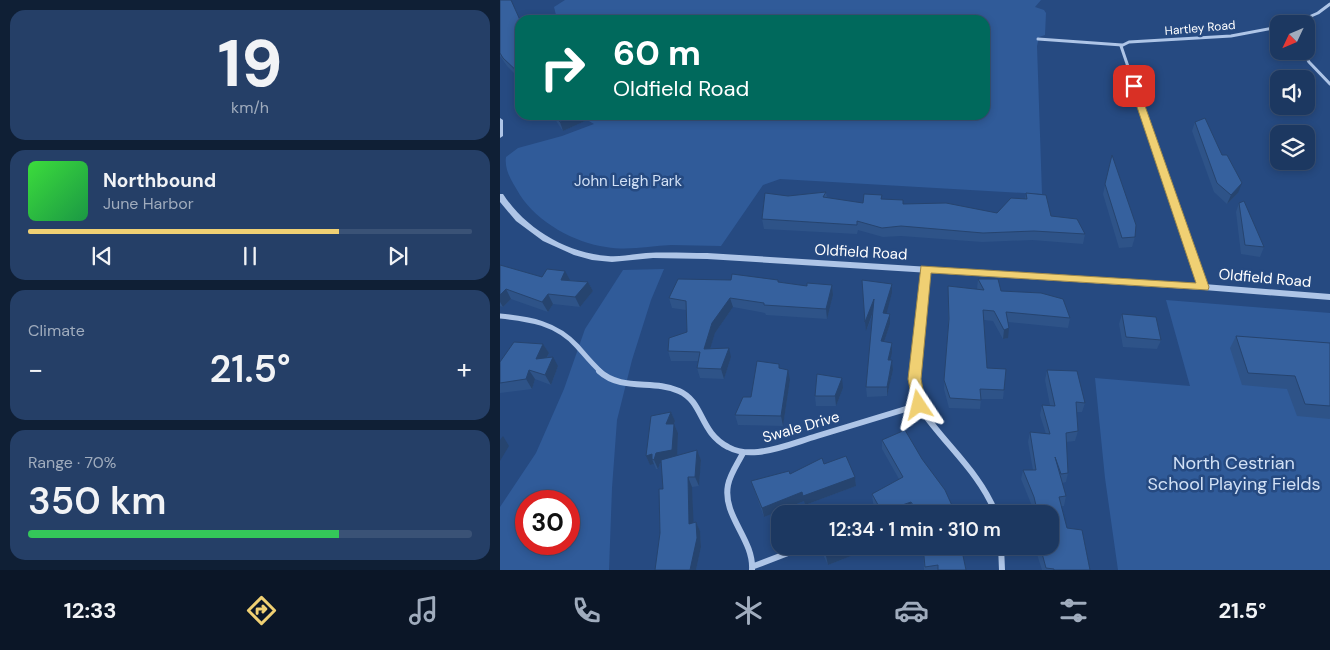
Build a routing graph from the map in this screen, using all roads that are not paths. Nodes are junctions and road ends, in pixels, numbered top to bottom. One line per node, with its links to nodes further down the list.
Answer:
1 (1330, 4): 2 (street)
2 (1313, 15)
3 (1270, 30): 5 (street, Hartley Road)
4 (1038, 39): 5 (street, Hartley Road)
5 (1122, 44): 12 (street)
6 (1308, 60): 7 (street)
7 (1330, 84)
8 (500, 120): 9 (street)
9 (500, 136)
10 (500, 196): 11 (street, Oldfield Road)
11 (925, 269): 12 (street, Oldfield Road); 15 (street)
12 (1204, 287): 13 (street, Oldfield Road)
13 (1330, 297)
14 (500, 316): 16 (street)
15 (919, 405): 16 (street, Swale Drive); 17 (street)
16 (743, 453): 20 (street)
17 (992, 505)
18 (783, 555): 20 (street)
19 (1001, 555): 21 (street)
20 (753, 568)
21 (1002, 570)

